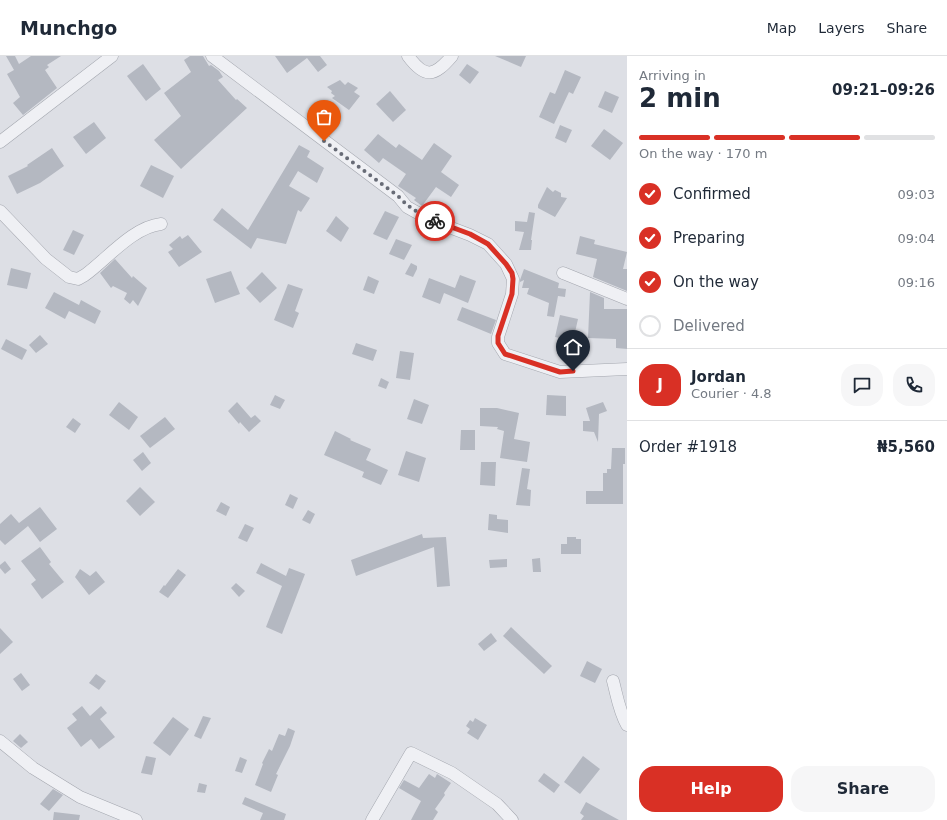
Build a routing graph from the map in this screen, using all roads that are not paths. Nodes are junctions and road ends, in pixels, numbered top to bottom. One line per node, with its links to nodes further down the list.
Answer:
1 (112, 56): 5 (street)
2 (212, 56): 10 (street)
3 (408, 56): 4 (street)
4 (452, 56)
5 (0, 142)
6 (0, 211): 7 (street)
7 (161, 224)
8 (563, 273): 9 (street)
9 (627, 299)
10 (627, 369)
11 (613, 681): 12 (street)
12 (627, 724)
13 (0, 741): 14 (street)
14 (136, 820)
15 (372, 820): 16 (street)
16 (512, 820)

